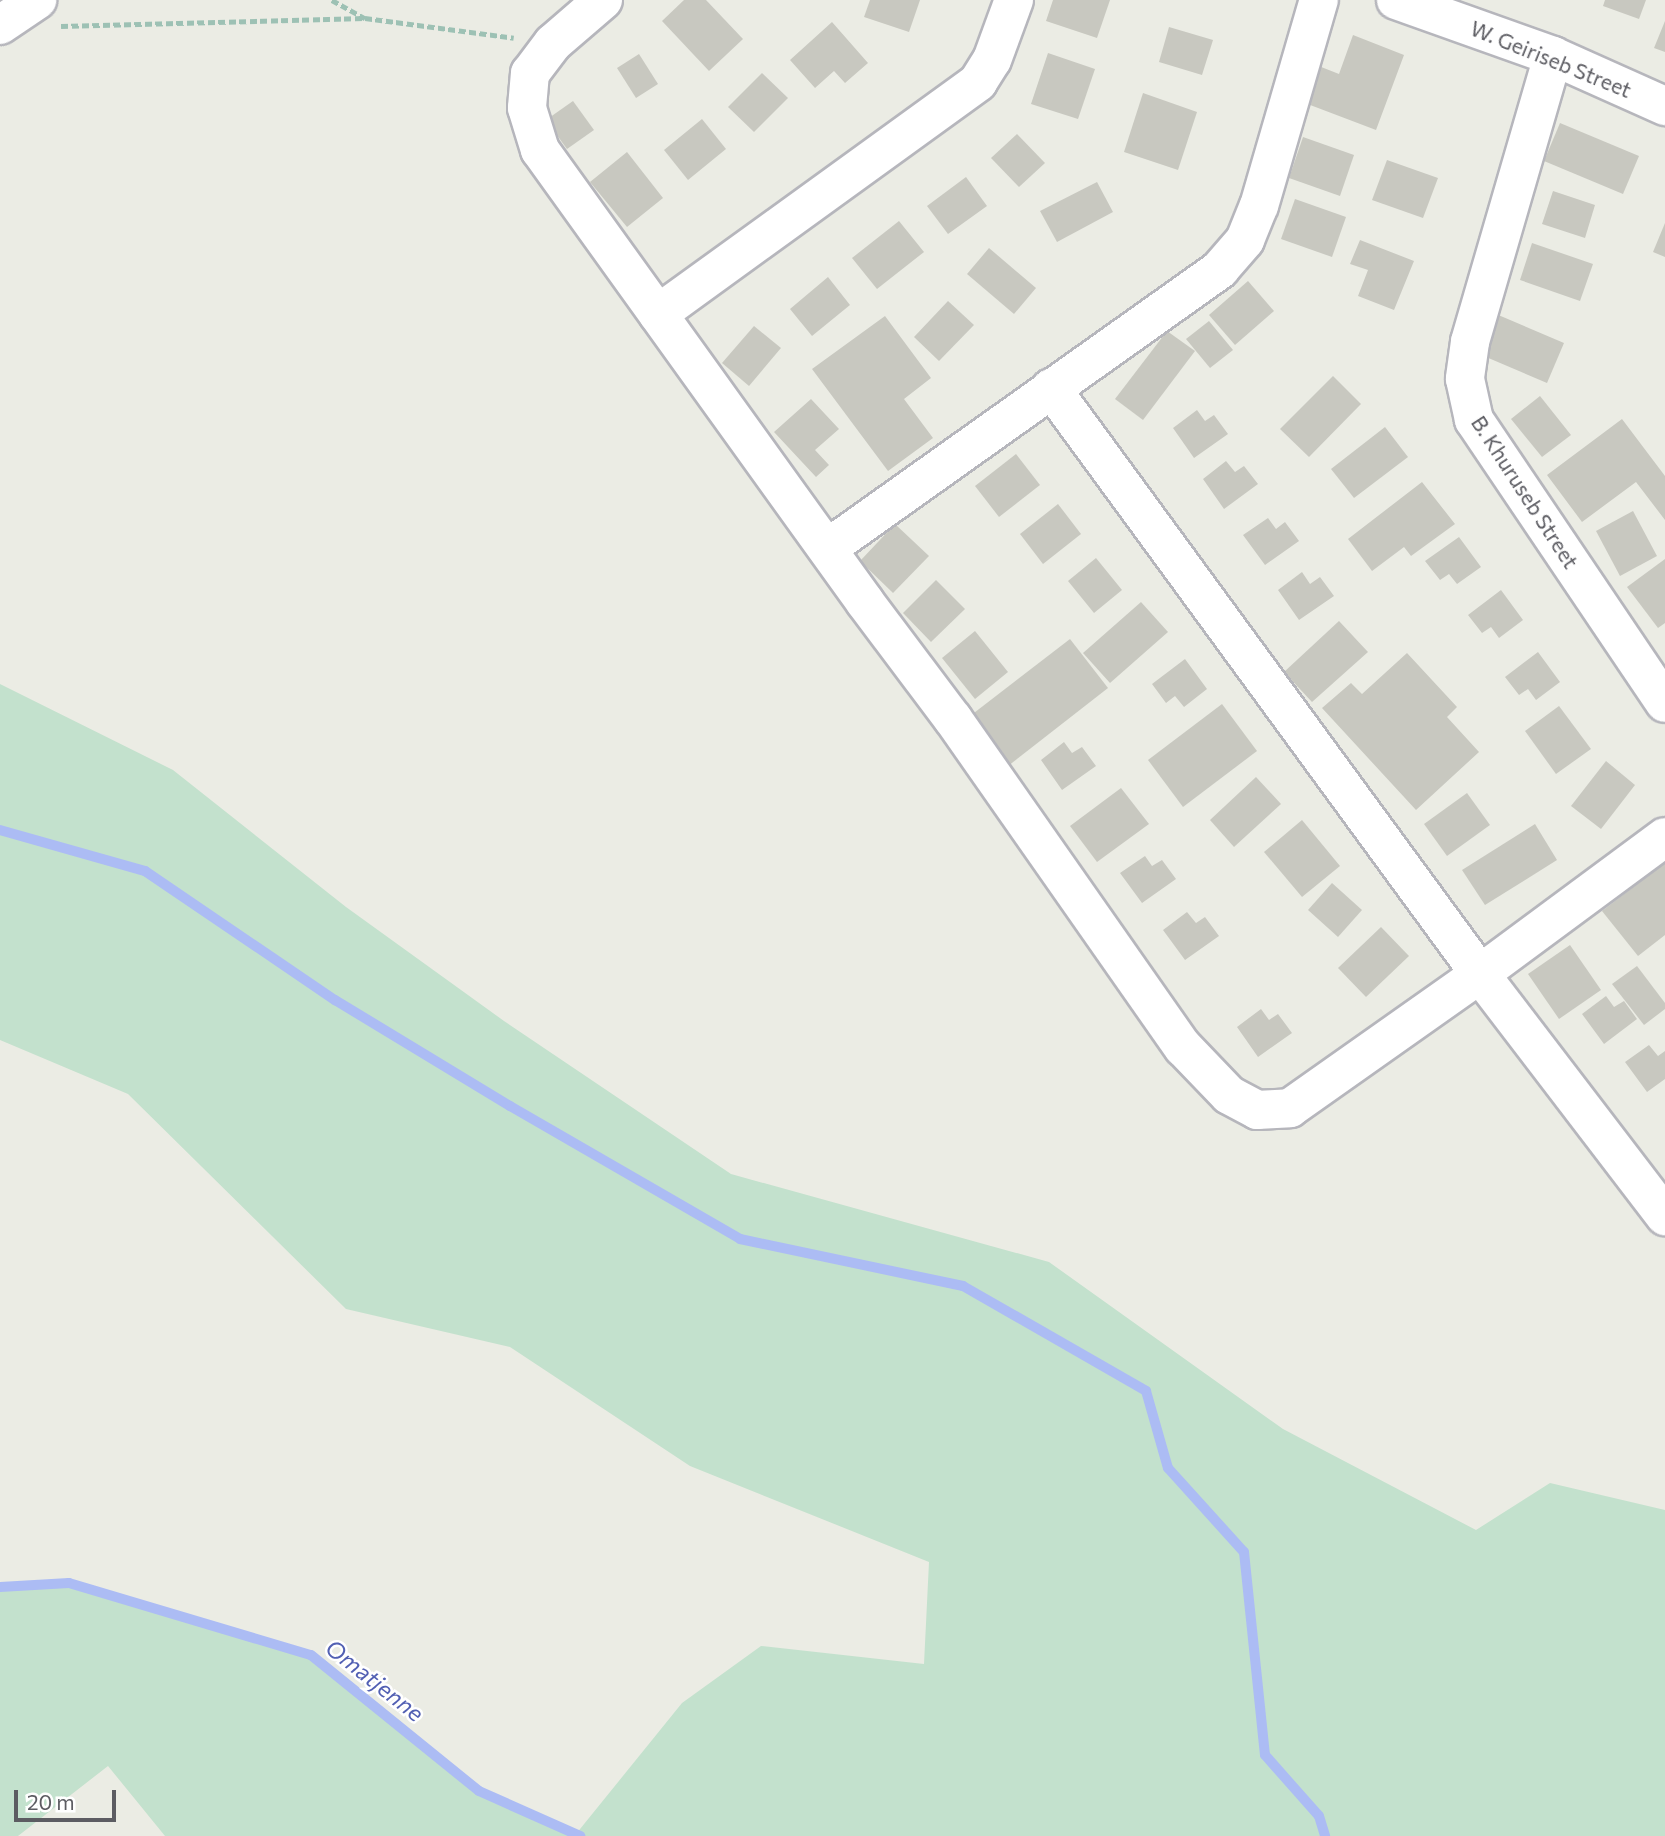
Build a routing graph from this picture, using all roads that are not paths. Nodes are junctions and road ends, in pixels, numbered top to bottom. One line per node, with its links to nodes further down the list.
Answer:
1 (603, 0): 9 (street)
2 (1014, 0): 9 (street)
3 (1319, 0): 10 (street)
4 (1396, 0): 7 (street, W. Geiriseb Street)
5 (40, 7): 6 (street)
6 (0, 25)
7 (1553, 56): 8 (street, W. Geiriseb Street); 12 (street, B. Khuruseb Street)
8 (1665, 106)
9 (658, 314): 11 (street)
10 (1051, 388): 11 (street); 14 (street)
11 (828, 548): 14 (street)
12 (1665, 704)
13 (1665, 837): 14 (street)
14 (1480, 974): 15 (street)
15 (1665, 1216)

